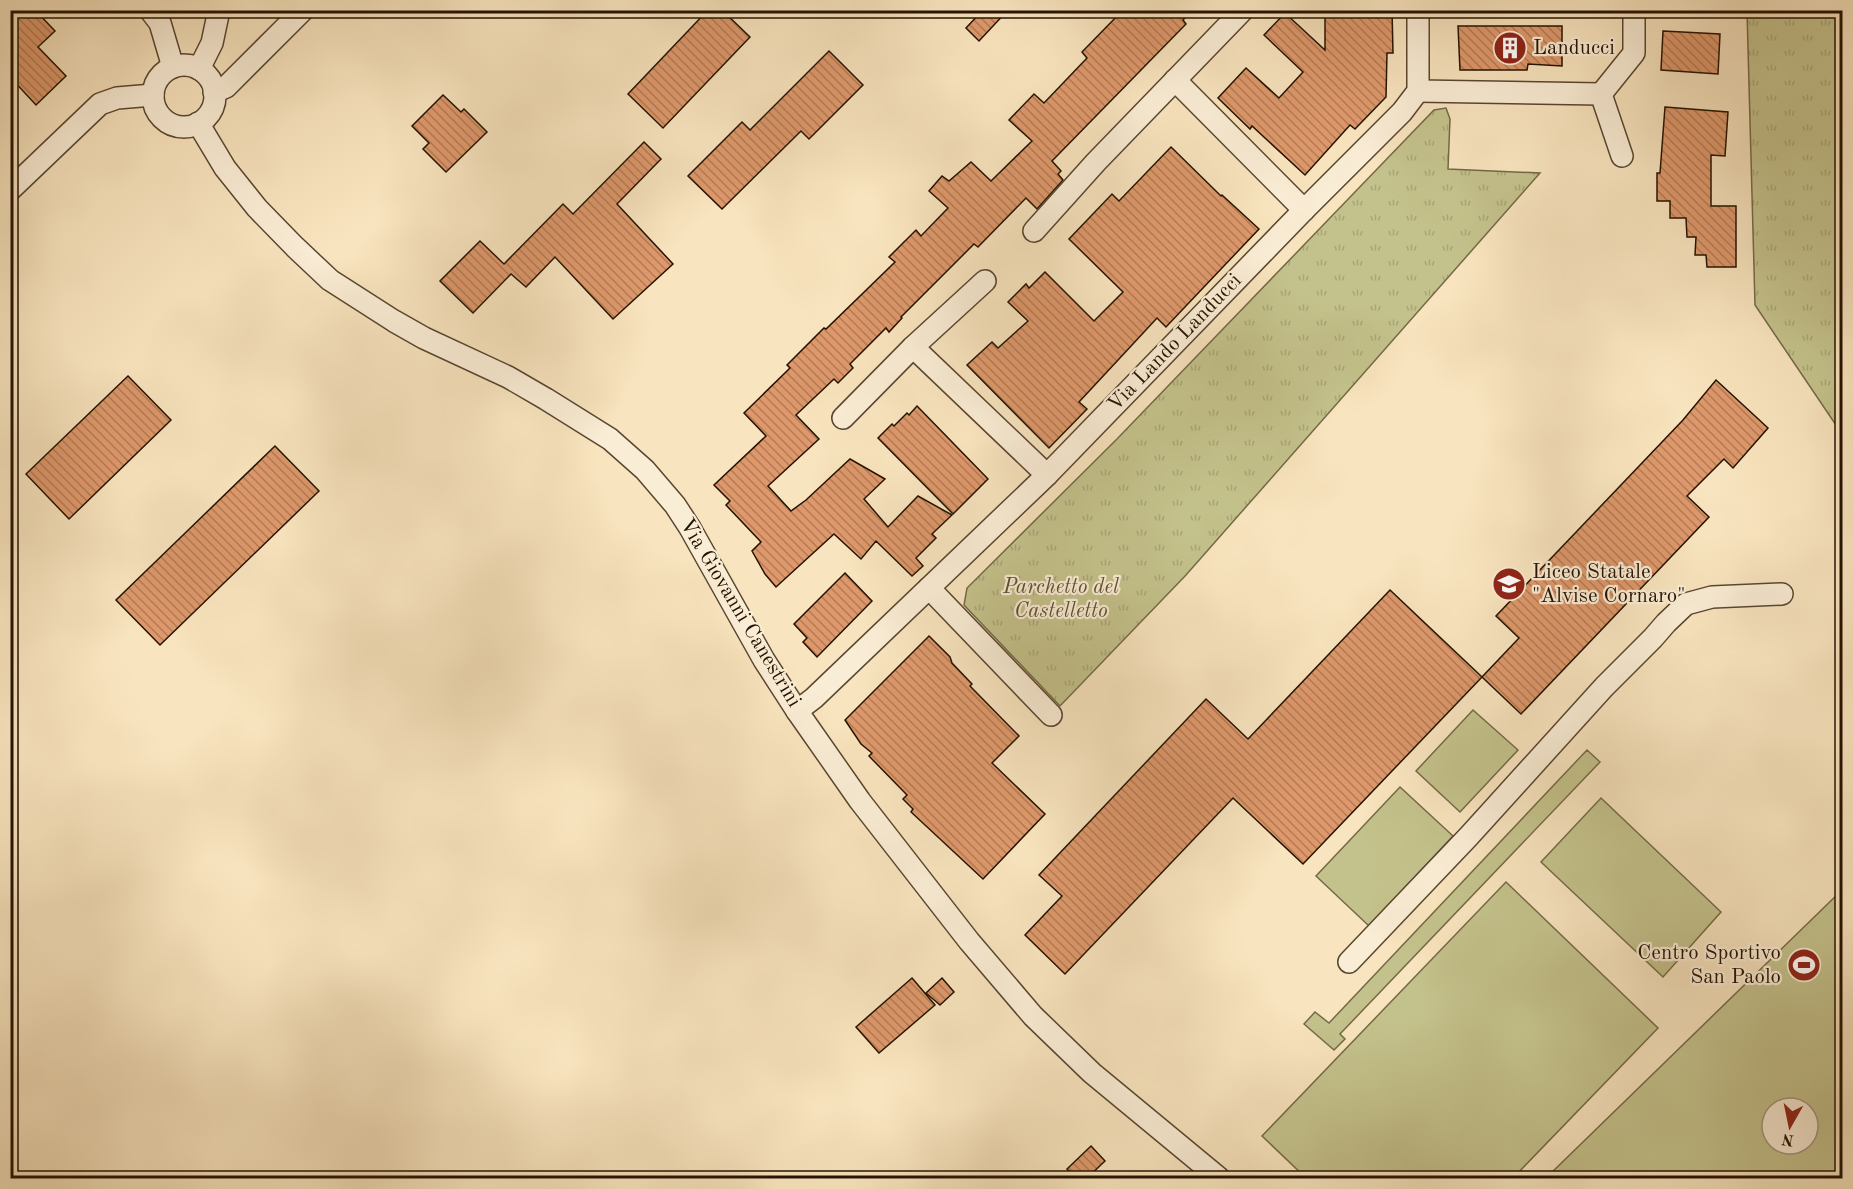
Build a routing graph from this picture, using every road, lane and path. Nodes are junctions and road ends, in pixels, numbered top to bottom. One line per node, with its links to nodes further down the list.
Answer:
1 (150, 10): 7 (street)
2 (219, 10): 8 (street)
3 (303, 10): 11 (street)
4 (1243, 10): 9 (street)
5 (1418, 10): 10 (street)
6 (1634, 10): 12 (street)
7 (173, 68): 8 (street); 13 (street)
8 (199, 69): 11 (street)
9 (1175, 80): 17 (street); 18 (street)
10 (1418, 91): 12 (street); 17 (street, Via Lando Landucci)
11 (214, 92): 14 (street)
12 (1601, 94): 15 (street)
13 (153, 95): 14 (street); 16 (street)
14 (198, 123): 25 (street, Via Giovanni Canestrini)
15 (1622, 156)
16 (10, 190)
17 (1304, 210): 22 (street, Via Lando Landucci)
18 (1034, 231)
19 (985, 281): 20 (street)
20 (914, 347): 21 (street); 22 (street)
21 (843, 418)
22 (1047, 475): 23 (street, Via Lando Landucci)
23 (929, 588): 25 (street, Via Lando Landucci); 26 (street)
24 (1782, 594): 27 (street)
25 (797, 711): 28 (street, Via Giovanni Canestrini)
26 (1051, 715)
27 (1349, 962)
28 (1219, 1179)

